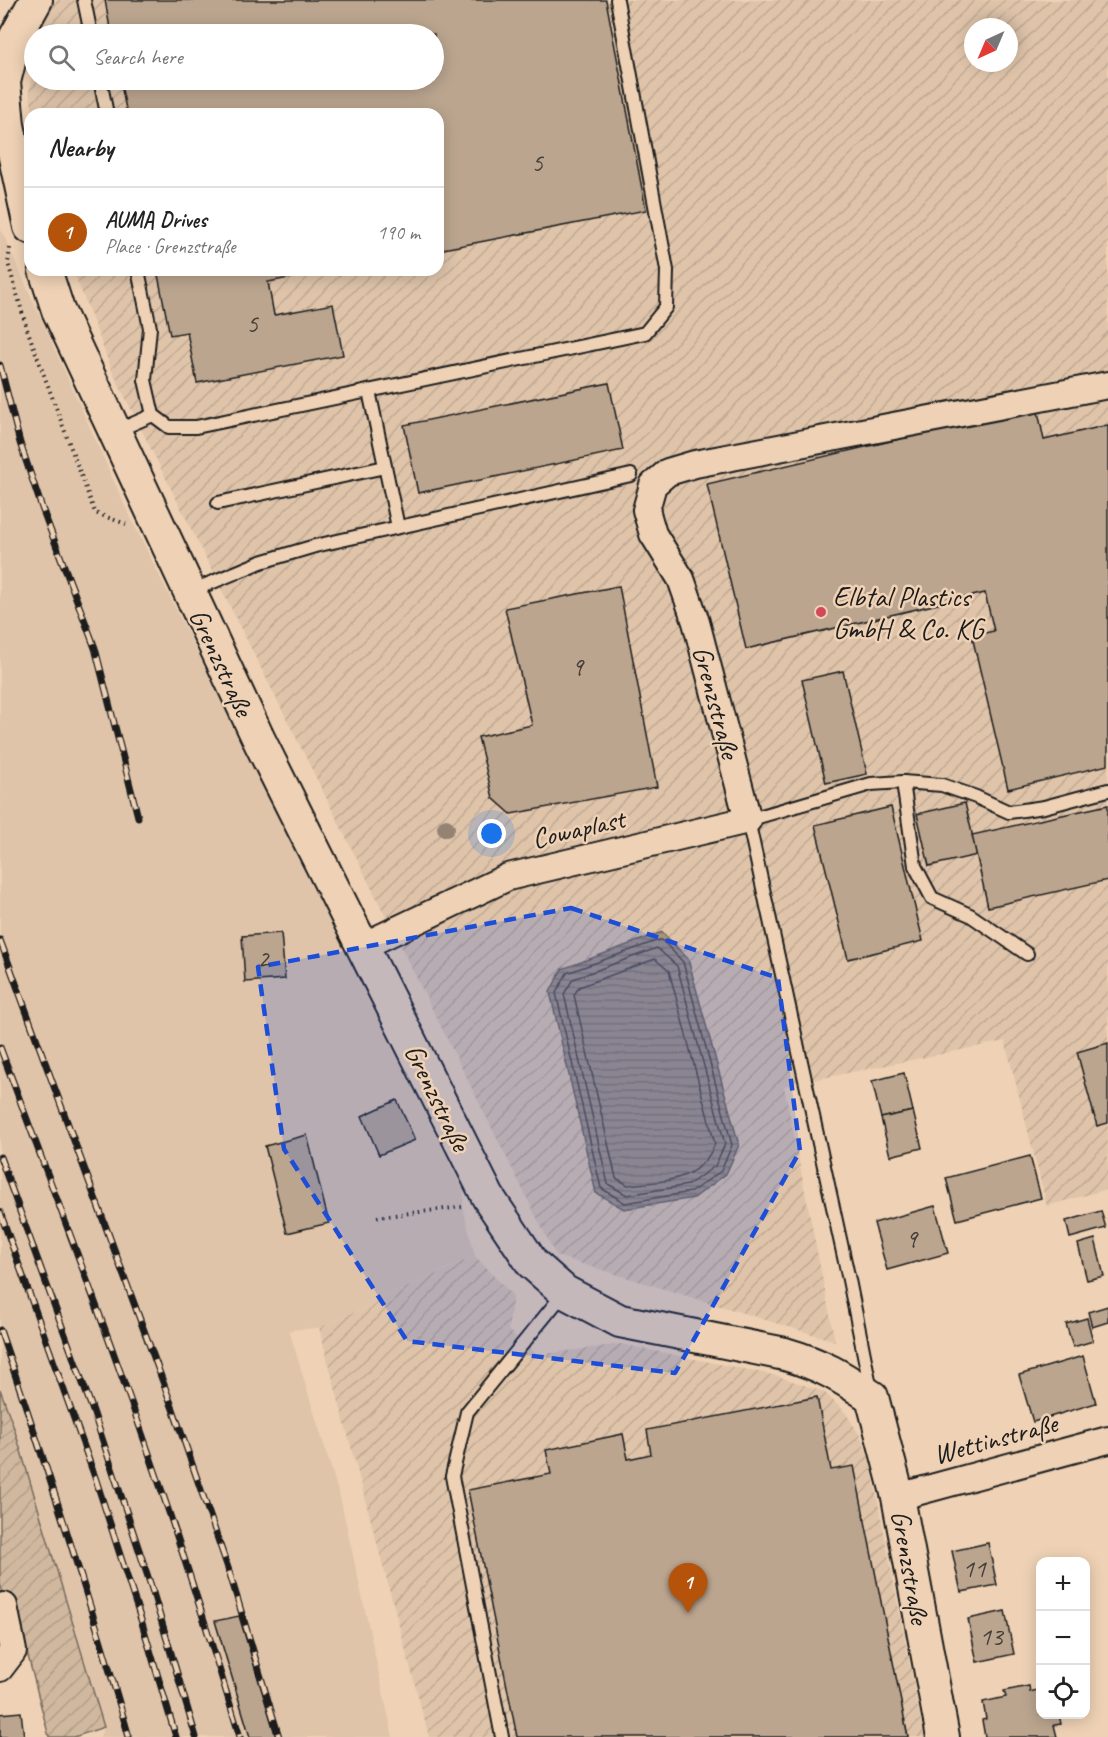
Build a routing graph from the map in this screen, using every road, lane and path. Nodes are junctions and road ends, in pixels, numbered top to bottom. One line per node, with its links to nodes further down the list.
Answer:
1 (36, 0): 7 (street)
2 (84, 0): 4 (lane)
3 (617, 0): 11 (lane)
4 (89, 24)
5 (102, 90): 6 (lane)
6 (106, 108)
7 (24, 199)
8 (47, 276): 13 (street, Grenzstraße)
9 (139, 276): 12 (lane)
10 (1108, 385): 21 (street, Grenzstraße)
11 (369, 391): 12 (lane); 14 (lane)
12 (153, 415): 13 (lane)
13 (115, 431): 18 (street, Grenzstraße)
14 (385, 467): 16 (lane); 17 (lane)
15 (631, 475): 17 (lane, Grenzstraße)
16 (219, 503)
17 (398, 527): 18 (lane, Grenzstraße)
18 (189, 592): 22 (street, Grenzstraße)
19 (903, 783): 20 (lane); 21 (lane); 23 (lane)
20 (1108, 790)
21 (748, 820): 22 (street, Cowaplast); 27 (lane, Grenzstraße)
22 (363, 946): 24 (street, Grenzstraße)
23 (1028, 954)
24 (488, 1197): 25 (path); 26 (street, Grenzstraße)
25 (377, 1217)
26 (564, 1292): 27 (street, Grenzstraße); 32 (lane)
27 (872, 1397): 29 (street, Grenzstraße)
28 (1108, 1440): 29 (street, Wettinstraße)
29 (898, 1497): 33 (street, Grenzstraße)
30 (2, 1601): 31 (street)
31 (0, 1668)
32 (502, 1737)
33 (943, 1737)

